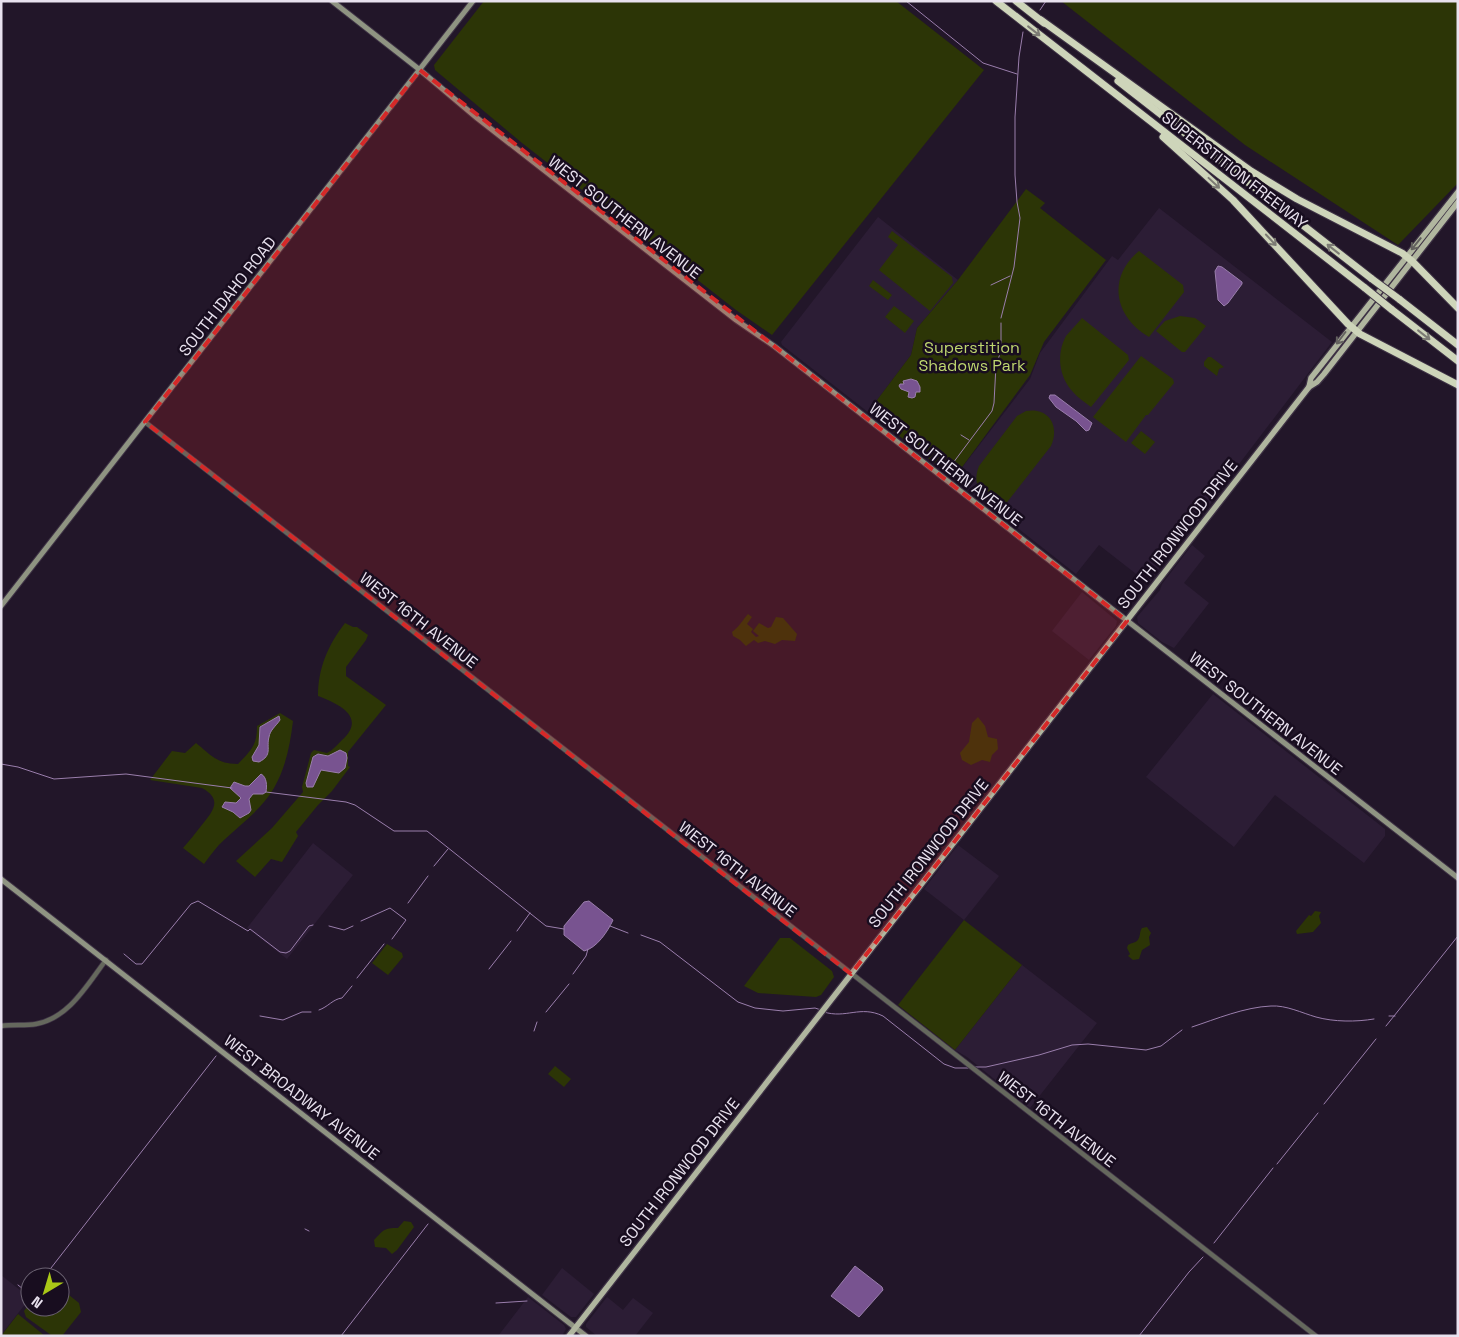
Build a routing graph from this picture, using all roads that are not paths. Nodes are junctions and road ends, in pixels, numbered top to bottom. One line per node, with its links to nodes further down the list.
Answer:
1 (332, 1): 6 (main road, WEST SOUTHERN AVENUE)
2 (473, 1): 6 (main road, SOUTH IDAHO ROAD)
3 (995, 1): 7 (highway, SUPERSTITION FREEWAY, one-way to 7)
4 (1016, 1): 5 (highway, SUPERSTITION FREEWAY)
5 (1041, 20): 10 (highway); 15 (highway, SUPERSTITION FREEWAY, one-way to 5, bridge)
6 (420, 70): 19 (main road, SOUTH IDAHO ROAD); 21 (main road, WEST SOUTHERN AVENUE)
7 (1126, 102): 13 (highway, one-way to 13); 16 (highway, SUPERSTITION FREEWAY, one-way to 16, bridge)
8 (1458, 192): 10 (main road, SOUTH IRONWOOD DRIVE, one-way to 10)
9 (1458, 202): 11 (main road, SOUTH IRONWOOD DRIVE)
10 (1406, 256): 11 (highway); 13 (main road, SOUTH IRONWOOD DRIVE)
11 (1412, 261): 12 (highway); 14 (main road, SOUTH IRONWOOD DRIVE)
12 (1458, 308)
13 (1351, 326): 14 (highway); 18 (main road, SOUTH IRONWOOD DRIVE, one-way to 18)
14 (1357, 332): 17 (highway); 18 (main road, SOUTH IRONWOOD DRIVE)
15 (1458, 346)
16 (1458, 361)
17 (1458, 385)
18 (1308, 387): 21 (main road, SOUTH IRONWOOD DRIVE)
19 (145, 422): 20 (main road, SOUTH IDAHO ROAD); 25 (street, WEST 16TH AVENUE)
20 (1, 606)
21 (1127, 620): 22 (main road, WEST SOUTHERN AVENUE); 25 (main road, SOUTH IRONWOOD DRIVE)
22 (1458, 878)
23 (1, 879): 24 (main road, WEST BROADWAY AVENUE)
24 (106, 960): 26 (street); 27 (main road, WEST BROADWAY AVENUE)
25 (851, 974): 27 (main road, SOUTH IRONWOOD DRIVE); 30 (street, WEST 16TH AVENUE)
26 (1, 1026)
27 (575, 1327): 28 (main road, SOUTH IRONWOOD DRIVE); 29 (main road, WEST BROADWAY AVENUE)
28 (568, 1336)
29 (586, 1336)
30 (1316, 1336)

